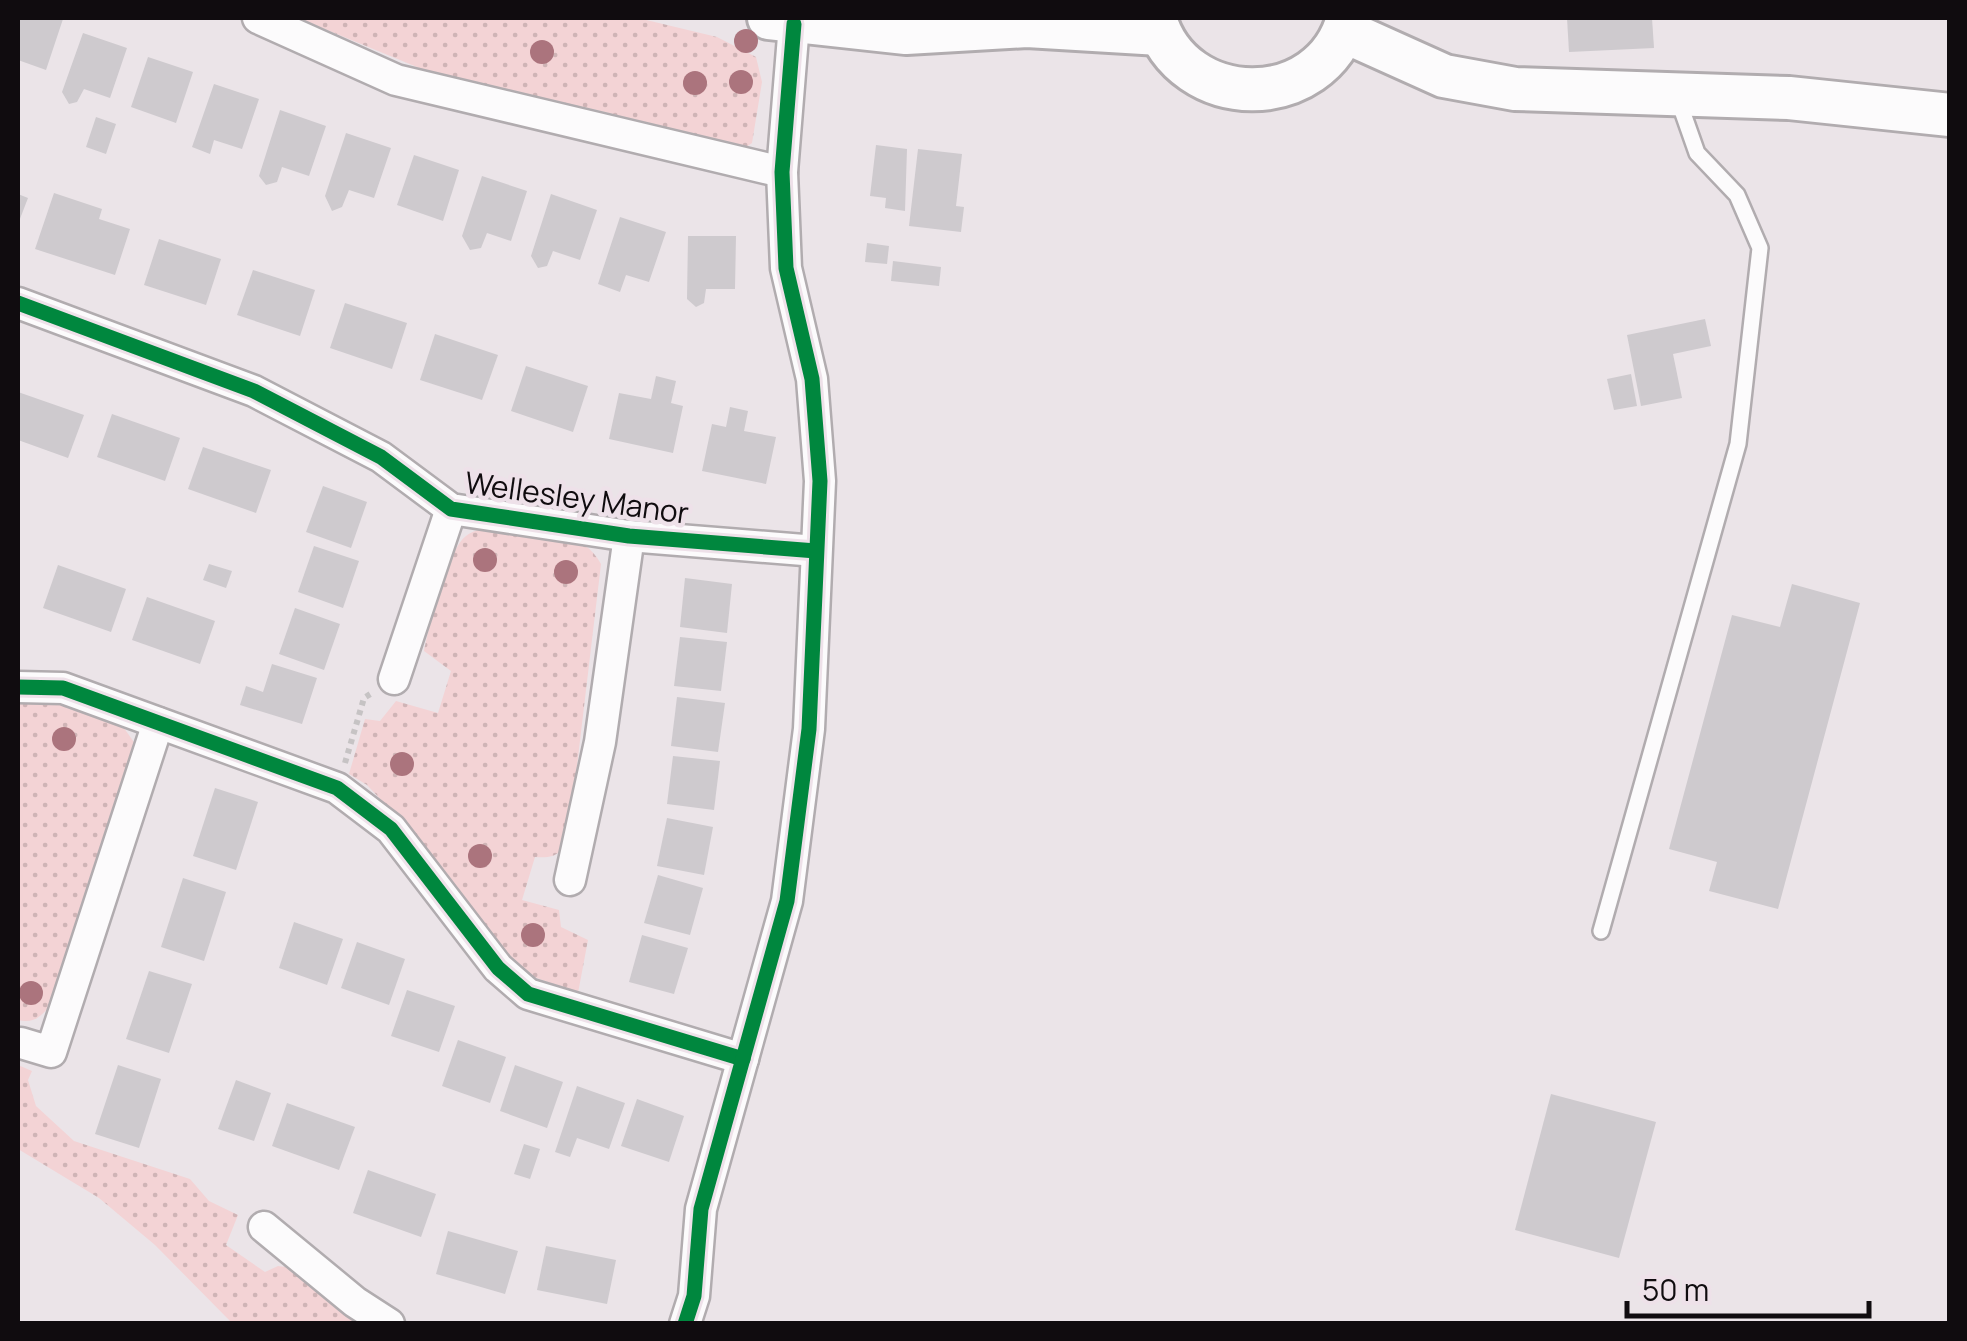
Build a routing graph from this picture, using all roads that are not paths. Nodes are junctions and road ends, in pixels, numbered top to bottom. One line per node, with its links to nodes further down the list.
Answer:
1 (258, 18): 8 (street)
2 (781, 21): 3 (street); 8 (street)
3 (1036, 22): 5 (street)
4 (1346, 24): 5 (street); 6 (street)
5 (1158, 26)
6 (1677, 95): 7 (street); 17 (lane)
7 (1950, 115)
8 (782, 172): 12 (street)
9 (18, 303): 10 (street, Wellesley Manor)
10 (452, 509): 11 (street, Wellesley Manor); 13 (street, Wellesley Manor)
11 (629, 536): 12 (street, Wellesley Manor); 16 (street, Wellesley Manor)
12 (816, 551): 19 (street)
13 (394, 679)
14 (18, 687): 15 (street)
15 (158, 723): 18 (street); 19 (street)
16 (570, 880)
17 (1601, 931)
18 (22, 1043)
19 (743, 1058): 22 (street)
20 (264, 1227): 21 (street)
21 (389, 1324)
22 (685, 1324)

